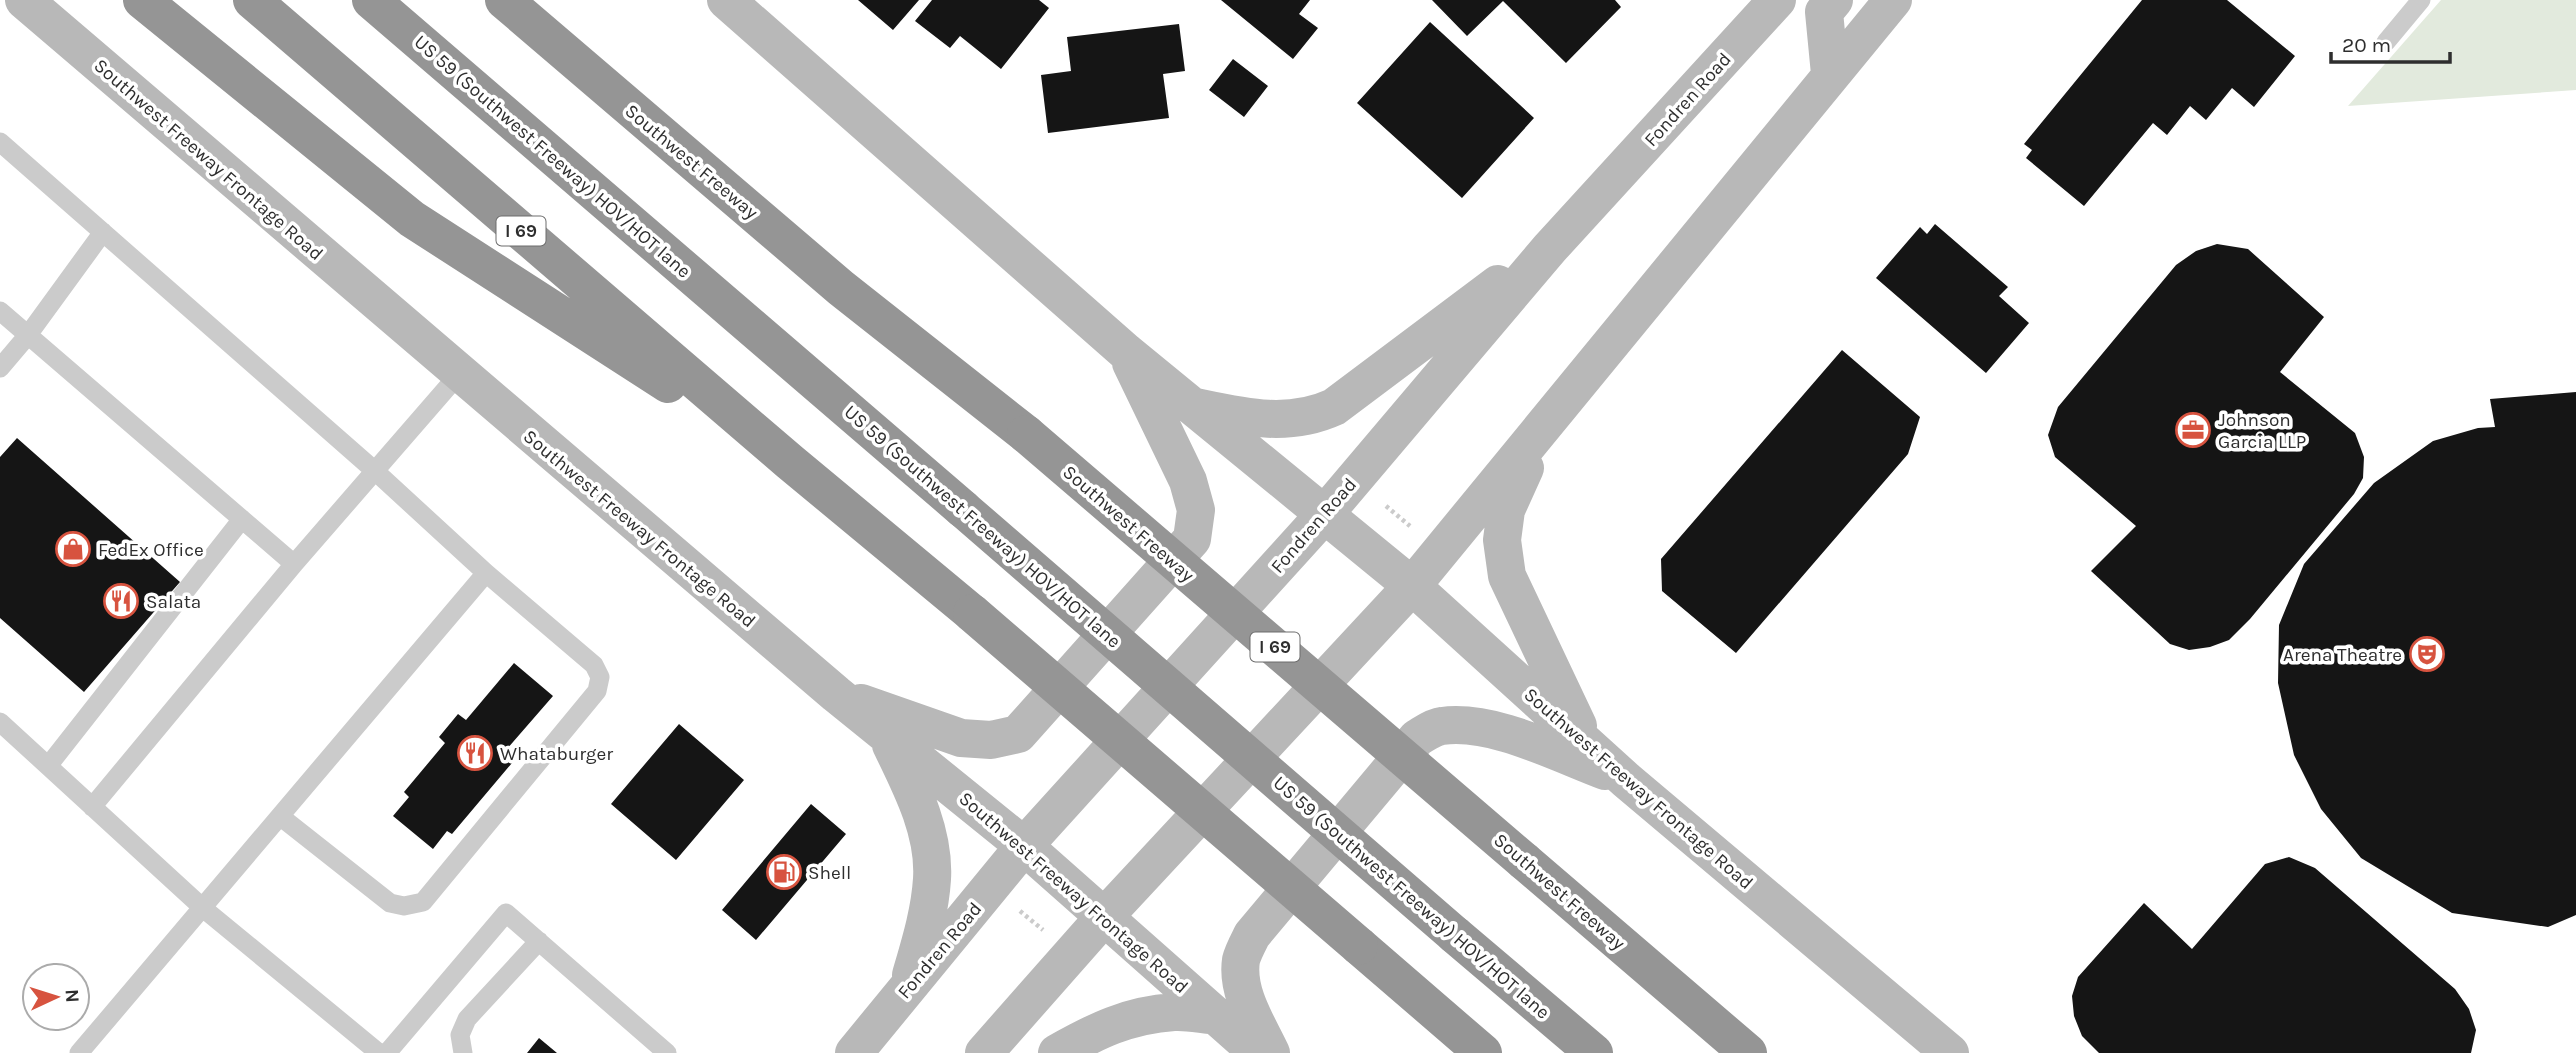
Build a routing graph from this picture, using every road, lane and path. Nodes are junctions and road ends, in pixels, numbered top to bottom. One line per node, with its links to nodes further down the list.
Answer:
1 (24, 0): 22 (main road, Southwest Freeway Frontage Road)
2 (142, 0): 25 (highway)
3 (251, 0): 25 (highway, I 69)
4 (371, 0): 61 (highway, US 59 (Southwest Freeway) HOV/HOT lane, bridge)
5 (504, 0): 13 (highway, Southwest Freeway / I 69)
6 (533, 0): 13 (highway)
7 (726, 0): 20 (main road, Southwest Freeway Frontage Road)
8 (1777, 0): 17 (main road, Fondren Road)
9 (1834, 0): 14 (main road)
10 (1893, 0): 14 (main road)
11 (2421, 0): 12 (lane)
12 (2386, 42)
13 (575, 62): 62 (highway, Southwest Freeway / I 69, bridge)
14 (1830, 74): 24 (main road)
15 (0, 142): 16 (lane)
16 (103, 232): 19 (lane); 26 (lane)
17 (1566, 232): 23 (main road); 28 (main road, Fondren Road)
18 (0, 311): 19 (lane)
19 (28, 335): 21 (lane); 29 (lane)
20 (1125, 352): 23 (main road, Southwest Freeway Frontage Road); 34 (main road)
21 (0, 368)
22 (459, 374): 26 (lane); 34 (main road, Southwest Freeway Frontage Road)
23 (1190, 406): 28 (main road, Southwest Freeway Frontage Road)
24 (1544, 427): 33 (main road); 37 (main road)
25 (790, 462): 60 (highway, I 69, bridge)
26 (374, 471): 31 (lane); 32 (lane)
27 (1386, 506): 30 (path)
28 (1323, 516): 33 (main road, Southwest Freeway Frontage Road); 42 (main road, Fondren Road)
29 (242, 519): 31 (lane); 38 (lane)
30 (1418, 533)
31 (294, 564): 40 (lane)
32 (486, 573): 41 (lane); 41 (lane)
33 (1412, 586): 37 (main road, Southwest Freeway Frontage Road); 45 (main road)
34 (836, 694): 36 (main road, Southwest Freeway Frontage Road)
35 (0, 722): 38 (lane)
36 (885, 734): 42 (main road, Southwest Freeway Frontage Road); 48 (main road)
37 (1587, 744): 39 (main road, Southwest Freeway Frontage Road)
38 (48, 766): 40 (lane)
39 (1626, 780): 59 (main road); 63 (main road, Southwest Freeway Frontage Road)
40 (92, 807): 44 (lane)
41 (281, 817): 44 (lane)
42 (1024, 846): 45 (main road, Southwest Freeway Frontage Road); 48 (main road, Fondren Road)
43 (1013, 905): 46 (path)
44 (204, 909): 50 (lane); 51 (lane)
45 (1105, 916): 49 (main road, Southwest Freeway Frontage Road); 56 (main road)
46 (1046, 933)
47 (539, 941): 52 (lane); 53 (lane); 54 (lane)
48 (909, 986): 55 (main road, Fondren Road)
49 (1217, 1016): 57 (main road); 58 (main road, Southwest Freeway Frontage Road)
50 (79, 1053)
51 (379, 1053)
52 (387, 1053)
53 (463, 1053)
54 (667, 1053)
55 (854, 1053)
56 (984, 1053)
57 (1057, 1053)
58 (1258, 1053)
59 (1271, 1053)
60 (1483, 1053)
61 (1594, 1053)
62 (1748, 1053)
63 (1950, 1053)

